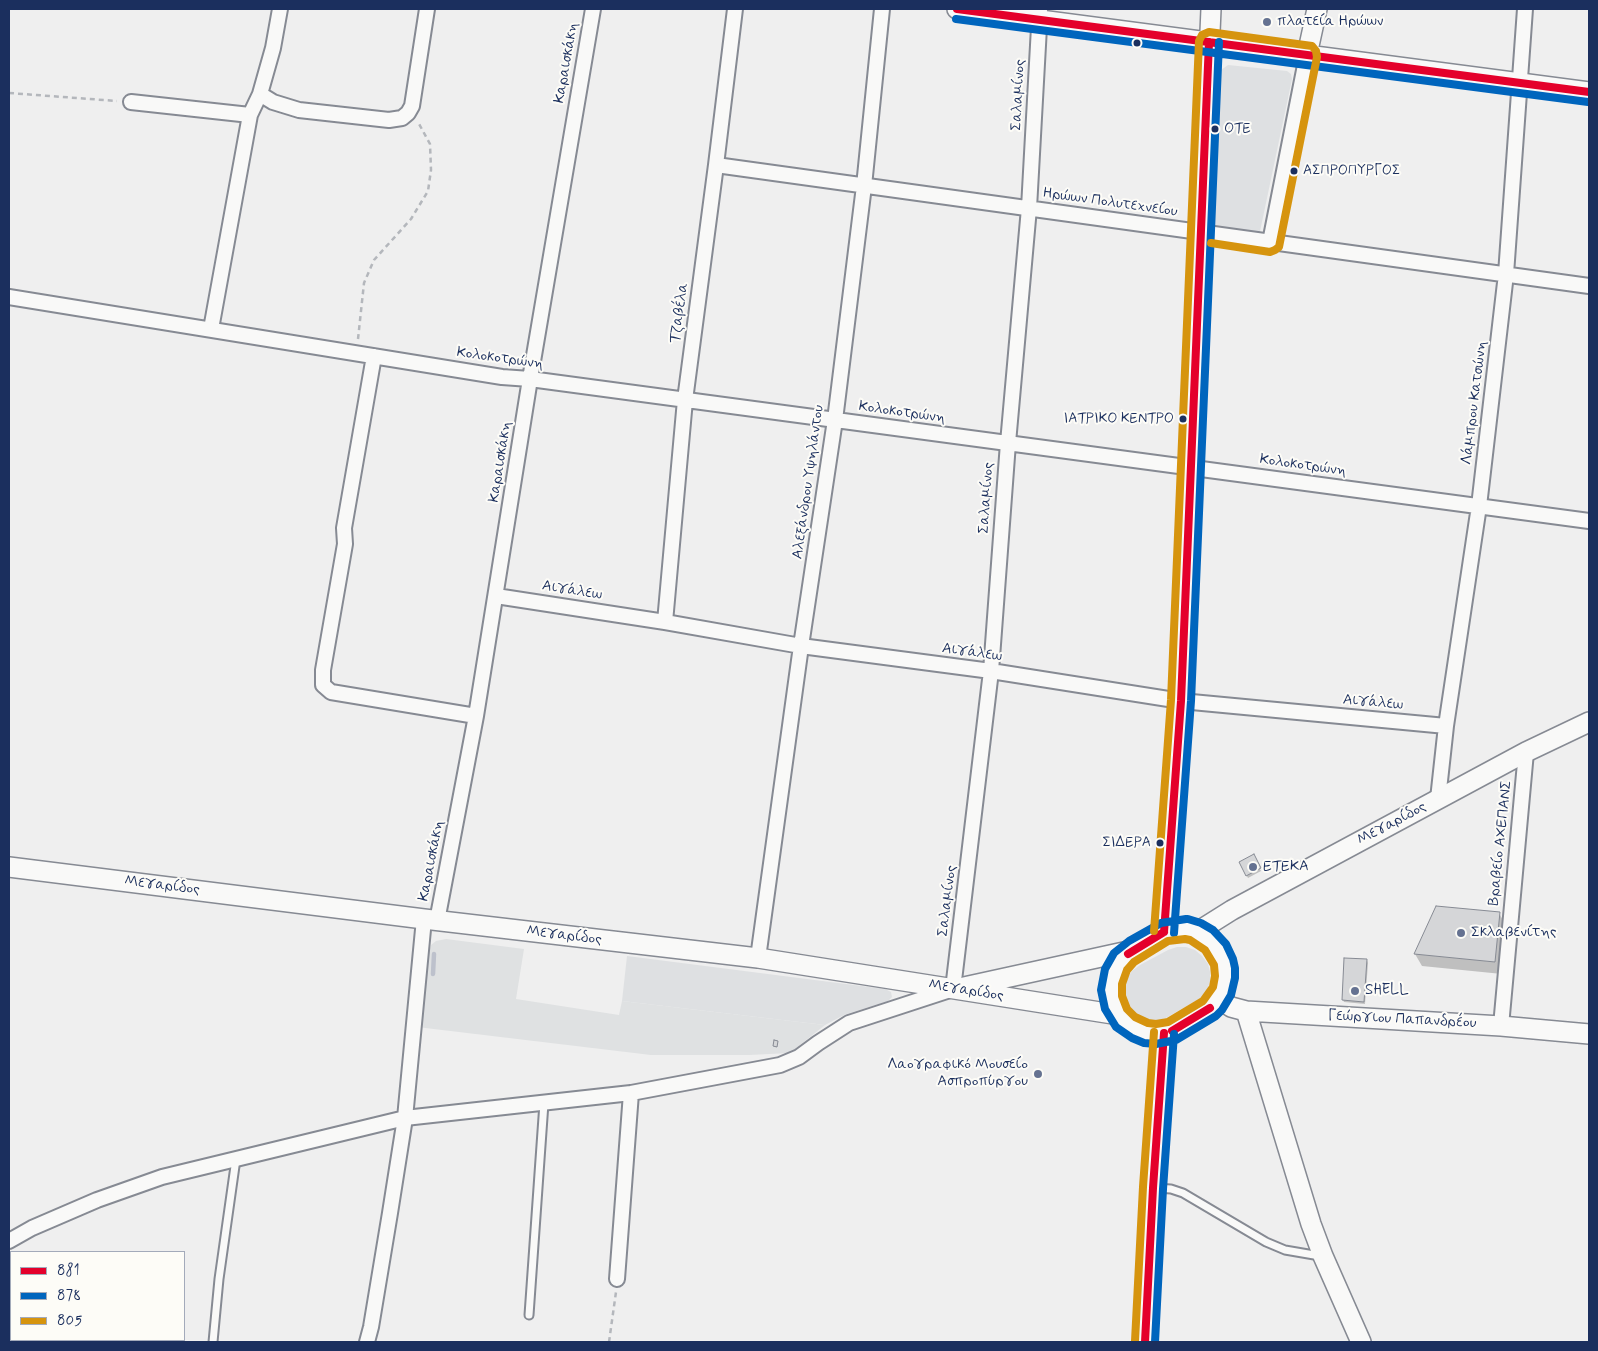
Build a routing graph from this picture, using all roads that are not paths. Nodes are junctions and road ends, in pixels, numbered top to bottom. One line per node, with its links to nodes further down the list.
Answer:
1 (280, 9): 15 (street)
2 (427, 9): 15 (street)
3 (593, 9): 28 (street, Καραισκάκη)
4 (735, 9): 18 (street, Τζαβέλα)
5 (882, 9): 19 (street, Αλεξάνδρου Υψηλάντου)
6 (957, 9): 10 (street)
7 (1211, 9): 11 (street)
8 (1317, 9): 12 (street)
9 (1525, 9): 13 (street, Λάμπρου Κατσώνη)
10 (1039, 14): 11 (street); 20 (street, Σαλαμίνος)
11 (1209, 42): 12 (street); 21 (street)
12 (1307, 55): 13 (street); 22 (street)
13 (1520, 83): 14 (street); 23 (street, Λάμπρου Κατσώνη)
14 (1589, 92)
15 (260, 94): 17 (street)
16 (131, 102): 17 (street)
17 (250, 115): 26 (street)
18 (716, 165): 19 (street, Ηρώων Πολυτεχνείου); 29 (street, Τζαβέλα)
19 (864, 186): 20 (street, Ηρώων Πολυτεχνείου); 30 (street, Αλεξάνδρου Υψηλάντου)
20 (1029, 208): 21 (street, Ηρώων Πολυτεχνείου); 31 (street, Σαλαμίνος)
21 (1201, 232): 22 (street, Ηρώων Πολυτεχνείου); 32 (street)
22 (1270, 242): 23 (street, Ηρώων Πολυτεχνείου)
23 (1506, 274): 24 (street, Ηρώων Πολυτεχνείου); 33 (street, Λάμπρου Κατσώνη)
24 (1589, 286)
25 (9, 297): 26 (street, Κολοκοτρώνη)
26 (211, 329): 27 (street, Κολοκοτρώνη)
27 (374, 356): 28 (street, Κολοκοτρώνη); 40 (street)
28 (530, 379): 29 (street, Κολοκοτρώνη); 35 (street, Καραισκάκη)
29 (685, 400): 30 (street, Κολοκοτρώνη); 36 (street, Τζαβέλα)
30 (835, 420): 31 (street, Κολοκοτρώνη); 37 (street, Αλεξάνδρου Υψηλάντου)
31 (1008, 443): 32 (street, Κολοκοτρώνη); 38 (street, Σαλαμίνος)
32 (1191, 468): 33 (street, Κολοκοτρώνη); 39 (street)
33 (1479, 506): 34 (street, Κολοκοτρώνη); 42 (street, Λάμπρου Κατσώνη)
34 (1589, 521)
35 (496, 596): 36 (street, Αιγάλεω); 40 (street, Καραισκάκη)
36 (665, 622): 37 (street, Αιγάλεω)
37 (801, 646): 38 (street, Αιγάλεω); 50 (street, Αλεξάνδρου Υψηλάντου)
38 (991, 672): 39 (street, Αιγάλεω); 51 (street, Σαλαμίνος)
39 (1181, 701): 42 (street, Αιγάλεω); 47 (street)
40 (476, 716): 46 (street, Καραισκάκη)
41 (1589, 722): 43 (street, Μεγαρίδος)
42 (1446, 726): 44 (street, Λάμπρου Κατσώνη)
43 (1526, 752): 44 (street, Μεγαρίδος); 55 (street, Βραβείο ΑΧΕΠΑΝΣ)
44 (1438, 799): 48 (street, Μεγαρίδος)
45 (9, 866): 46 (street, Μεγαρίδος)
46 (430, 920): 50 (street, Μεγαρίδος); 60 (street, Καραισκάκη)
47 (1164, 932): 48 (street); 49 (street)
48 (1197, 932): 52 (street)
49 (1134, 950): 51 (street); 54 (street)
50 (758, 958): 51 (street, Μεγαρίδος)
51 (953, 989): 54 (street, Μεγαρίδος); 58 (street)
52 (1218, 998): 53 (street, Γεώργιου Παπανδρέου); 56 (street)
53 (1246, 1011): 55 (street, Γεώργιου Παπανδρέου); 64 (street)
54 (1119, 1014): 56 (street)
55 (1501, 1026): 57 (street, Γεώργιου Παπανδρέου)
56 (1164, 1033): 62 (street)
57 (1589, 1034)
58 (631, 1093): 59 (street); 65 (street)
59 (544, 1103): 60 (street); 66 (lane)
60 (405, 1118): 61 (street); 68 (street, Καραισκάκη)
61 (236, 1158): 63 (street); 67 (lane)
62 (1153, 1188): 64 (lane); 69 (street)
63 (9, 1241)
64 (1323, 1256): 70 (street)
65 (617, 1279)
66 (529, 1315)
67 (213, 1342)
68 (367, 1342)
69 (1145, 1342)
70 (1361, 1342)

